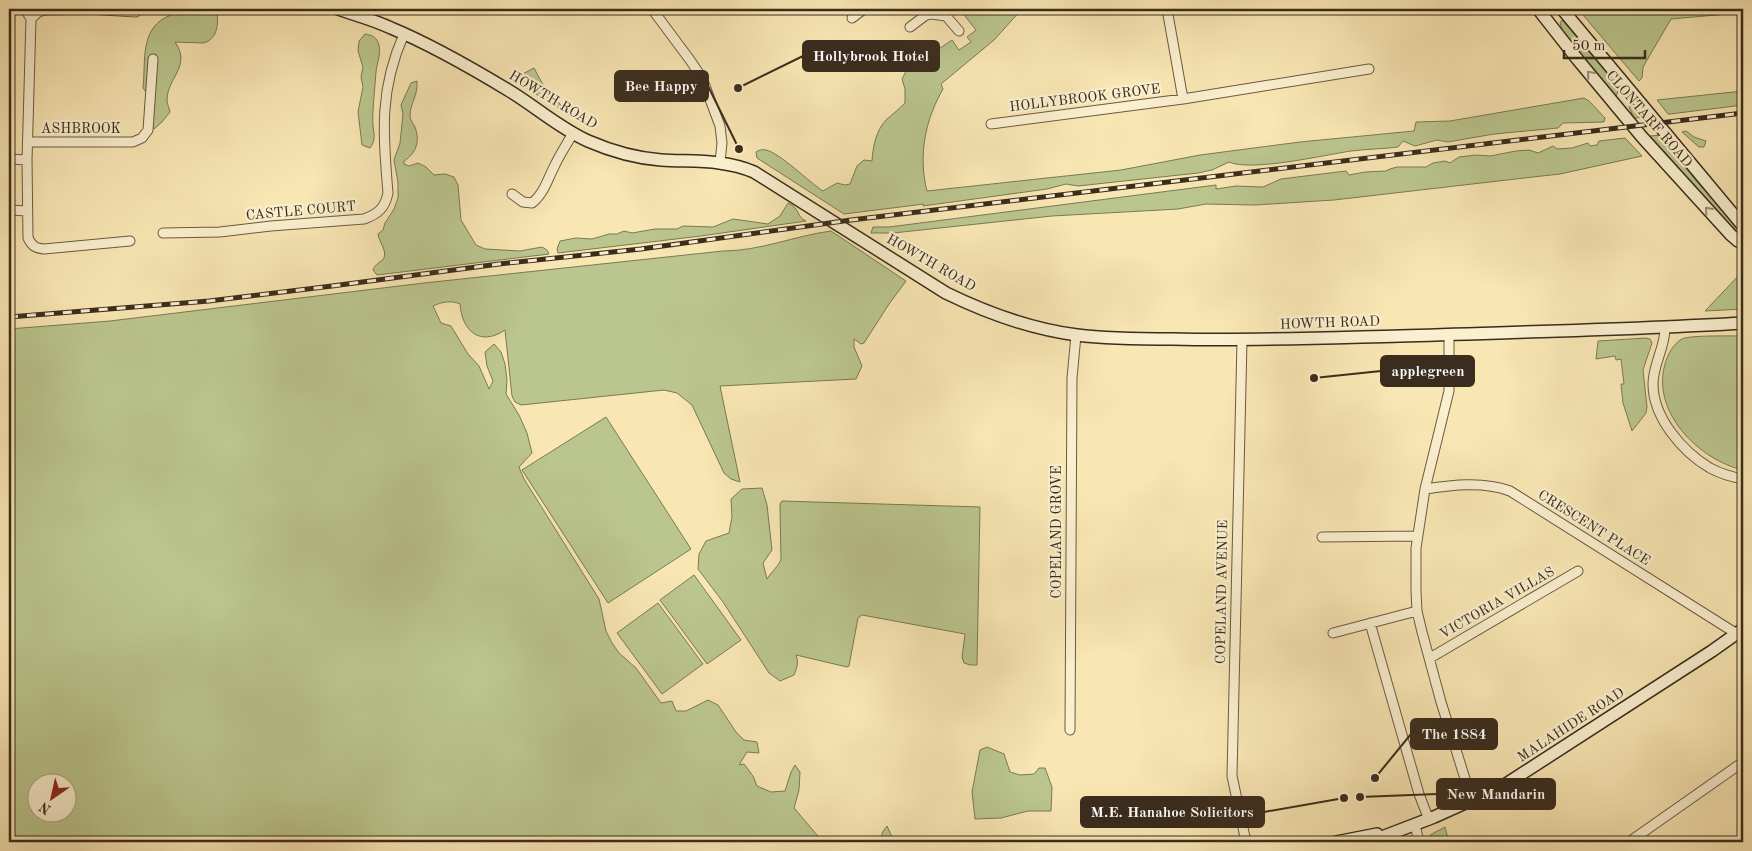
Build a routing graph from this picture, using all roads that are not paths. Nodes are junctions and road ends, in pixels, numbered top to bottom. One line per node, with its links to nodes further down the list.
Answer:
1 (25, 9): 12 (street)
2 (338, 9): 10 (main road, HOWTH ROAD)
3 (652, 9): 24 (street)
4 (864, 9): 11 (street)
5 (1167, 9): 18 (street, HOLLYBROOK GROVE)
6 (1538, 9): 31 (main road, CLONTARF ROAD, one-way to 6)
7 (1562, 9): 28 (main road, CLONTARF ROAD)
8 (136, 12): 12 (street)
9 (924, 12): 13 (street); 14 (street)
10 (368, 14): 15 (main road, HOWTH ROAD)
11 (852, 18)
12 (31, 19): 21 (street, ASHBROOK)
13 (910, 27)
14 (959, 31)
15 (404, 34): 20 (main road, HOWTH ROAD); 29 (street, CASTLE COURT)
16 (153, 59): 21 (street, ASHBROOK)
17 (1369, 69): 18 (street, HOLLYBROOK GROVE)
18 (1183, 99): 19 (street, HOLLYBROOK GROVE)
19 (991, 124)
20 (574, 133): 24 (main road, HOWTH ROAD); 25 (street)
21 (28, 142): 23 (street, ASHBROOK)
22 (9, 160): 23 (street)
23 (28, 160): 27 (street, ASHBROOK)
24 (720, 162): 35 (main road, HOWTH ROAD)
25 (512, 194)
26 (9, 210): 27 (street)
27 (28, 211): 30 (street, ASHBROOK)
28 (1743, 226)
29 (163, 233)
30 (130, 242)
31 (1743, 242)
32 (1743, 323): 33 (main road, HOWTH ROAD)
33 (1665, 328): 34 (main road, HOWTH ROAD); 37 (street)
34 (1449, 334): 36 (main road, HOWTH ROAD); 38 (street)
35 (1076, 335): 36 (main road, HOWTH ROAD); 47 (street, COPELAND GROVE)
36 (1242, 341): 52 (street, COPELAND AVENUE)
37 (1743, 479)
38 (1425, 489): 39 (street); 44 (street, CRESCENT PLACE)
39 (1417, 536): 40 (street); 42 (street)
40 (1322, 537)
41 (1578, 572): 46 (street, VICTORIA VILLAS)
42 (1417, 611): 43 (street); 46 (street)
43 (1370, 624): 45 (street); 50 (street)
44 (1740, 632): 49 (main road, MALAHIDE ROAD)
45 (1333, 633)
46 (1430, 658): 49 (street)
47 (1070, 730)
48 (1743, 762): 56 (street)
49 (1472, 801): 50 (main road, MALAHIDE ROAD)
50 (1429, 820): 51 (main road, MALAHIDE ROAD)
51 (1411, 826): 53 (main road, MALAHIDE ROAD); 54 (main road, MALAHIDE ROAD); 55 (street)
52 (1246, 842)
53 (1336, 842)
54 (1368, 842)
55 (1419, 842)
56 (1629, 842)

